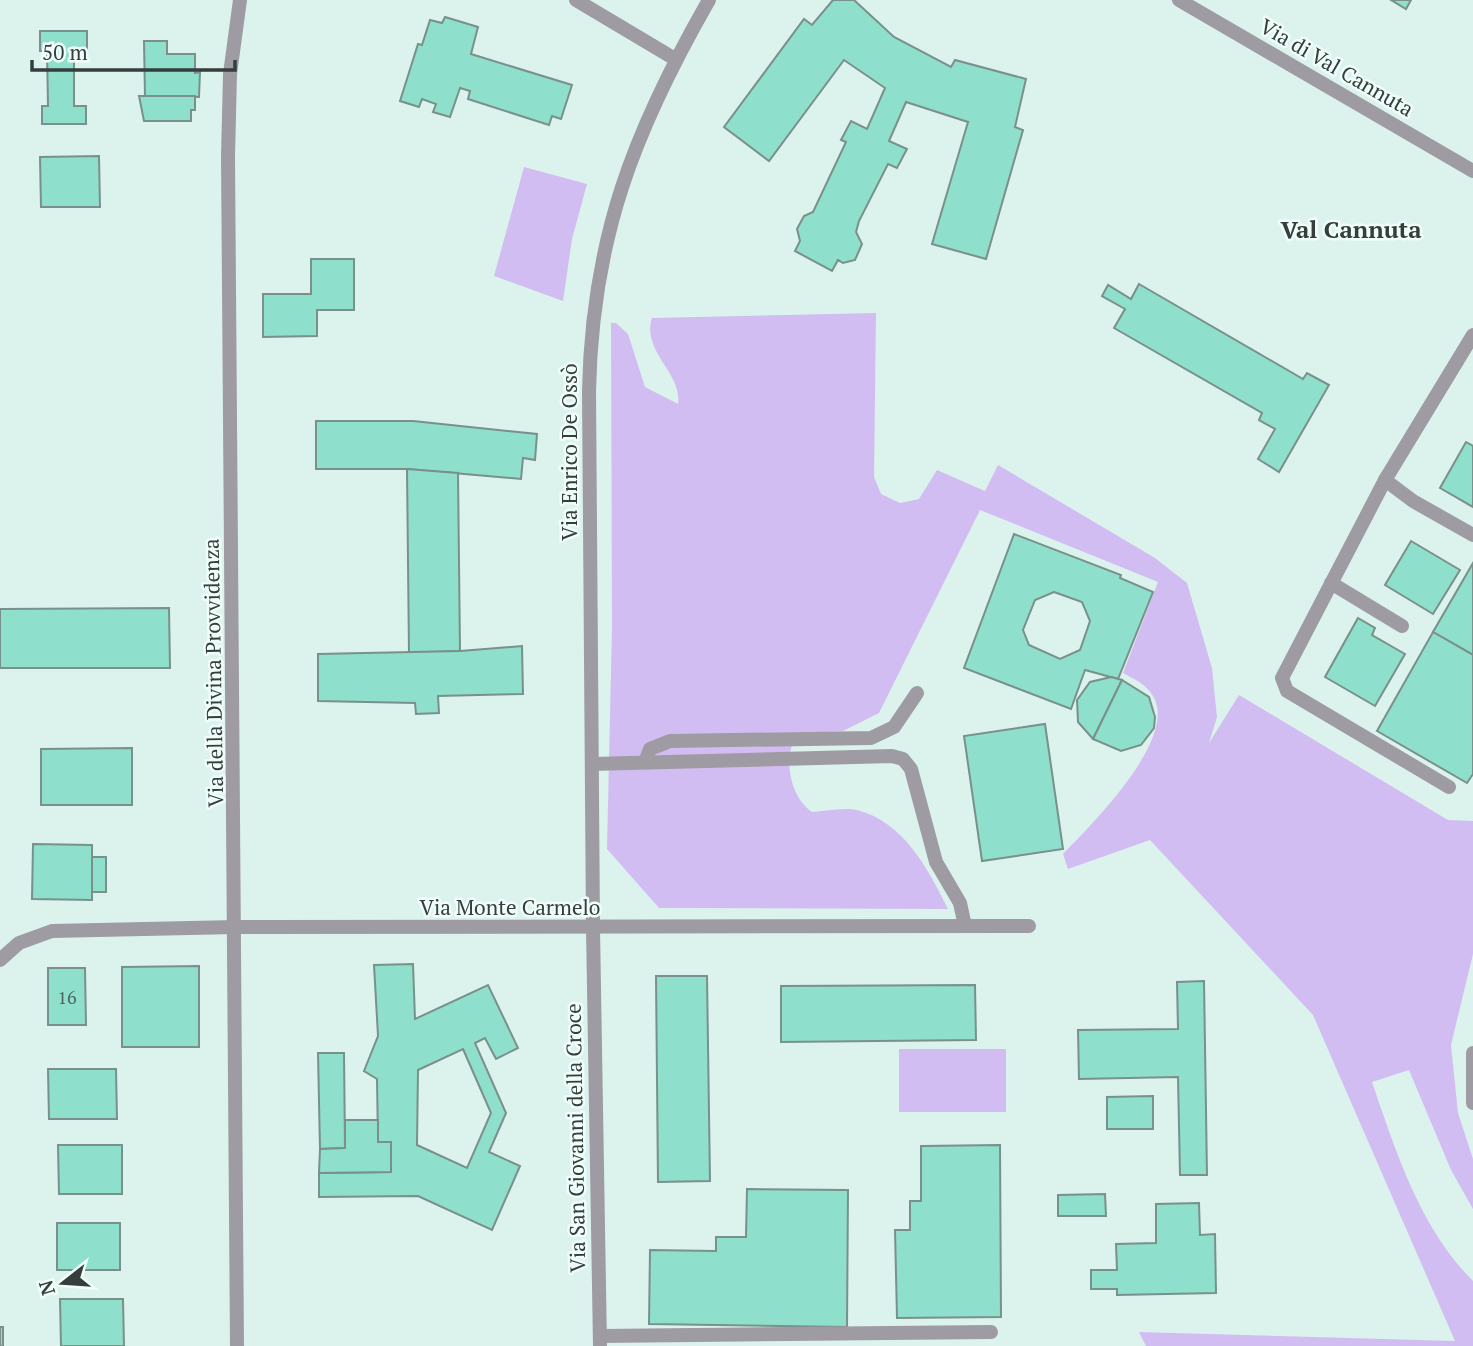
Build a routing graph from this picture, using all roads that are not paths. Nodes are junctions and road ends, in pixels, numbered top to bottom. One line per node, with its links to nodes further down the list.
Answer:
1 (240, 0): 18 (street, Via della Divina Provvidenza)
2 (576, 0): 5 (street)
3 (709, 0): 5 (street, Via Enrico De Ossò)
4 (1179, 0): 6 (street, Via di Val Cannuta)
5 (675, 58): 14 (street, Via Enrico De Ossò)
6 (1473, 171)
7 (1473, 335): 8 (street)
8 (1385, 480): 9 (street); 10 (street)
9 (1473, 535)
10 (1331, 583): 11 (street); 15 (street)
11 (1402, 625)
12 (917, 693): 13 (street)
13 (645, 762): 14 (street); 16 (street)
14 (592, 764): 19 (street, Via Enrico De Ossò)
15 (1449, 787)
16 (965, 926): 17 (street, Via Monte Carmelo); 19 (street, Via Monte Carmelo)
17 (1029, 926)
18 (236, 927): 19 (street, Via Monte Carmelo); 20 (street, Via Monte Carmelo); 25 (street, Via della Divina Provvidenza)
19 (593, 928): 24 (street, Via San Giovanni della Croce)
20 (0, 960)
21 (1473, 1053): 22 (street)
22 (1473, 1103)
23 (991, 1332): 24 (street)
24 (600, 1341)
25 (237, 1346)

